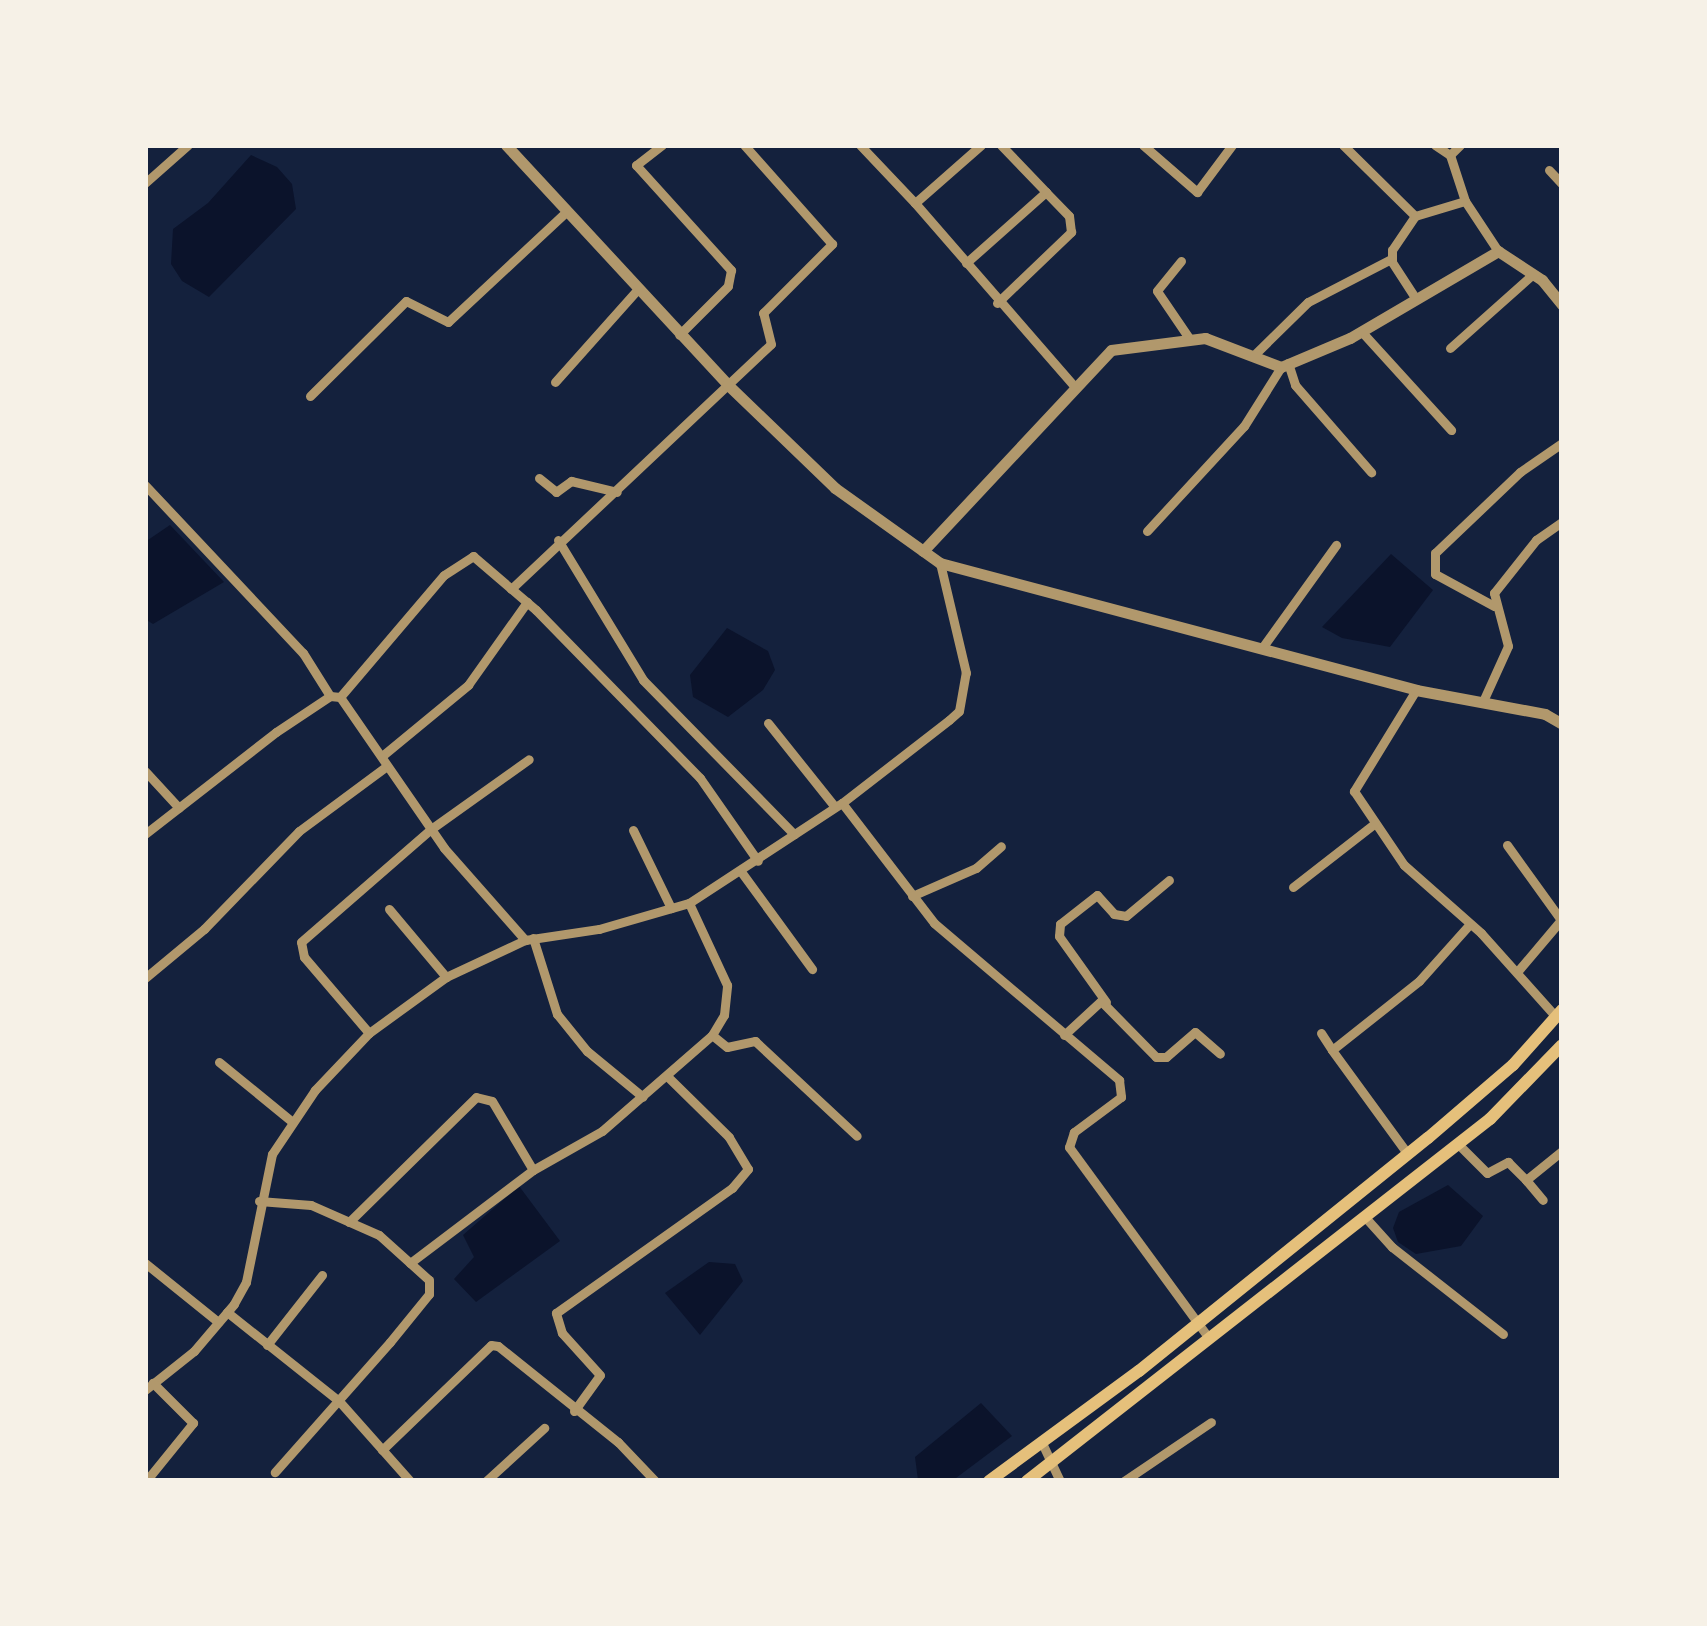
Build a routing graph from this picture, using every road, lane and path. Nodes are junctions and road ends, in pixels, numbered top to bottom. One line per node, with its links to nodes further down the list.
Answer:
1 (188, 145): 15 (street)
2 (506, 145): 20 (street)
3 (662, 145): 32 (street)
4 (744, 145): 38 (street)
5 (860, 145): 19 (street)
6 (981, 145): 19 (street)
7 (1001, 145): 17 (street)
8 (1144, 145): 9 (street)
9 (1232, 145)
10 (1343, 145): 21 (street)
11 (1436, 145): 13 (street)
12 (1460, 145): 13 (street)
13 (1450, 155): 18 (street)
14 (1549, 170): 16 (street)
15 (145, 183)
16 (1562, 184)
17 (1046, 192): 25 (street); 29 (street)
18 (1465, 200): 21 (street); 22 (street)
19 (915, 203): 25 (street)
20 (565, 213): 27 (street); 40 (street)
21 (1415, 216): 23 (street)
22 (1498, 251): 26 (street); 28 (street)
23 (1391, 259): 28 (street); 35 (street)
24 (1182, 261): 33 (street)
25 (966, 262): 29 (street)
26 (1532, 274): 30 (street); 34 (street)
27 (637, 290): 32 (street); 37 (street)
28 (1416, 299): 31 (street)
29 (997, 303): 39 (street)
30 (1562, 304)
31 (1361, 331): 36 (street); 41 (street)
32 (679, 335): 38 (street)
33 (1189, 338): 35 (street); 39 (street)
34 (1450, 348)
35 (1253, 356): 36 (street)
36 (1285, 365): 43 (street); 48 (street)
37 (555, 382)
38 (727, 384): 46 (street); 51 (street)
39 (1076, 388): 51 (street)
40 (310, 396)
41 (1451, 430)
42 (1562, 443): 55 (street)
43 (1371, 472)
44 (539, 478): 46 (street)
45 (145, 485): 58 (street)
46 (617, 492): 49 (street)
47 (1562, 522): 55 (street)
48 (1148, 532)
49 (558, 540): 53 (street); 71 (street)
50 (1336, 545): 56 (street)
51 (922, 551): 52 (street)
52 (940, 563): 56 (street); 65 (street)
53 (511, 589): 54 (street); 58 (street)
54 (526, 602): 63 (street); 74 (street)
55 (1494, 606): 59 (street)
56 (1262, 648): 57 (street)
57 (1416, 690): 59 (street); 67 (street)
58 (335, 696): 63 (street); 66 (street)
59 (1484, 699): 61 (street)
60 (768, 722): 65 (street)
61 (1562, 724)
62 (529, 759): 68 (street)
63 (384, 761): 68 (street); 86 (street)
64 (145, 770): 66 (street)
65 (839, 805): 71 (street); 78 (street)
66 (179, 808): 70 (street)
67 (1374, 824): 77 (street); 82 (street)
68 (430, 829): 83 (street); 90 (street)
69 (633, 830): 80 (street)
70 (145, 834)
71 (794, 834): 74 (street)
72 (1506, 845): 85 (street)
73 (1001, 846): 78 (street)
74 (758, 861): 75 (street)
75 (742, 873): 79 (street); 84 (street)
76 (1169, 880): 88 (street)
77 (1294, 887)
78 (912, 896): 92 (street)
79 (689, 903): 80 (street); 93 (street)
80 (671, 908): 83 (street)
81 (390, 909): 87 (street)
82 (1469, 925): 85 (street); 95 (street)
83 (529, 939): 87 (street); 99 (street)
84 (812, 969)
85 (1517, 972): 89 (street)
86 (146, 977)
87 (446, 977): 90 (street)
88 (1106, 1002): 92 (street); 96 (street)
89 (1559, 1013): 104 (main road)
90 (369, 1033): 100 (street)
91 (1321, 1033): 95 (street)
92 (1064, 1034): 116 (street)
93 (712, 1035): 98 (street); 101 (street)
94 (1562, 1044): 102 (main road)
95 (1332, 1050): 104 (street)
96 (1220, 1054)
97 (220, 1062): 100 (street)
98 (667, 1076): 99 (street); 122 (street)
99 (643, 1097): 105 (street)
100 (290, 1120): 108 (street)
101 (857, 1136)
102 (1458, 1144): 106 (street); 109 (main road)
103 (1562, 1151): 106 (street)
104 (1407, 1153): 116 (main road)
105 (532, 1170): 110 (street); 112 (street)
106 (1526, 1180): 107 (street)
107 (1543, 1200)
108 (259, 1201): 110 (street); 114 (street)
109 (1364, 1216): 117 (street); 118 (main road)
110 (350, 1222): 112 (street)
111 (145, 1262): 115 (street)
112 (410, 1263): 121 (street)
113 (322, 1276): 119 (street)
114 (227, 1312): 115 (street); 119 (street)
115 (218, 1322): 120 (street)
116 (1198, 1322): 118 (street); 125 (main road)
117 (1503, 1334)
118 (1208, 1337): 127 (main road)
119 (267, 1345): 121 (street)
120 (149, 1387): 129 (street)
121 (339, 1401): 126 (street); 128 (street)
122 (574, 1411): 126 (street); 132 (street)
123 (1211, 1422): 136 (street)
124 (544, 1428): 131 (street)
125 (1042, 1443): 127 (street); 133 (main road)
126 (382, 1450): 130 (street)
127 (1052, 1462): 134 (main road); 135 (street)
128 (274, 1472)
129 (146, 1481)
130 (410, 1481)
131 (486, 1481)
132 (655, 1481)
133 (989, 1481)
134 (1027, 1481)
135 (1060, 1481)
136 (1124, 1481)

